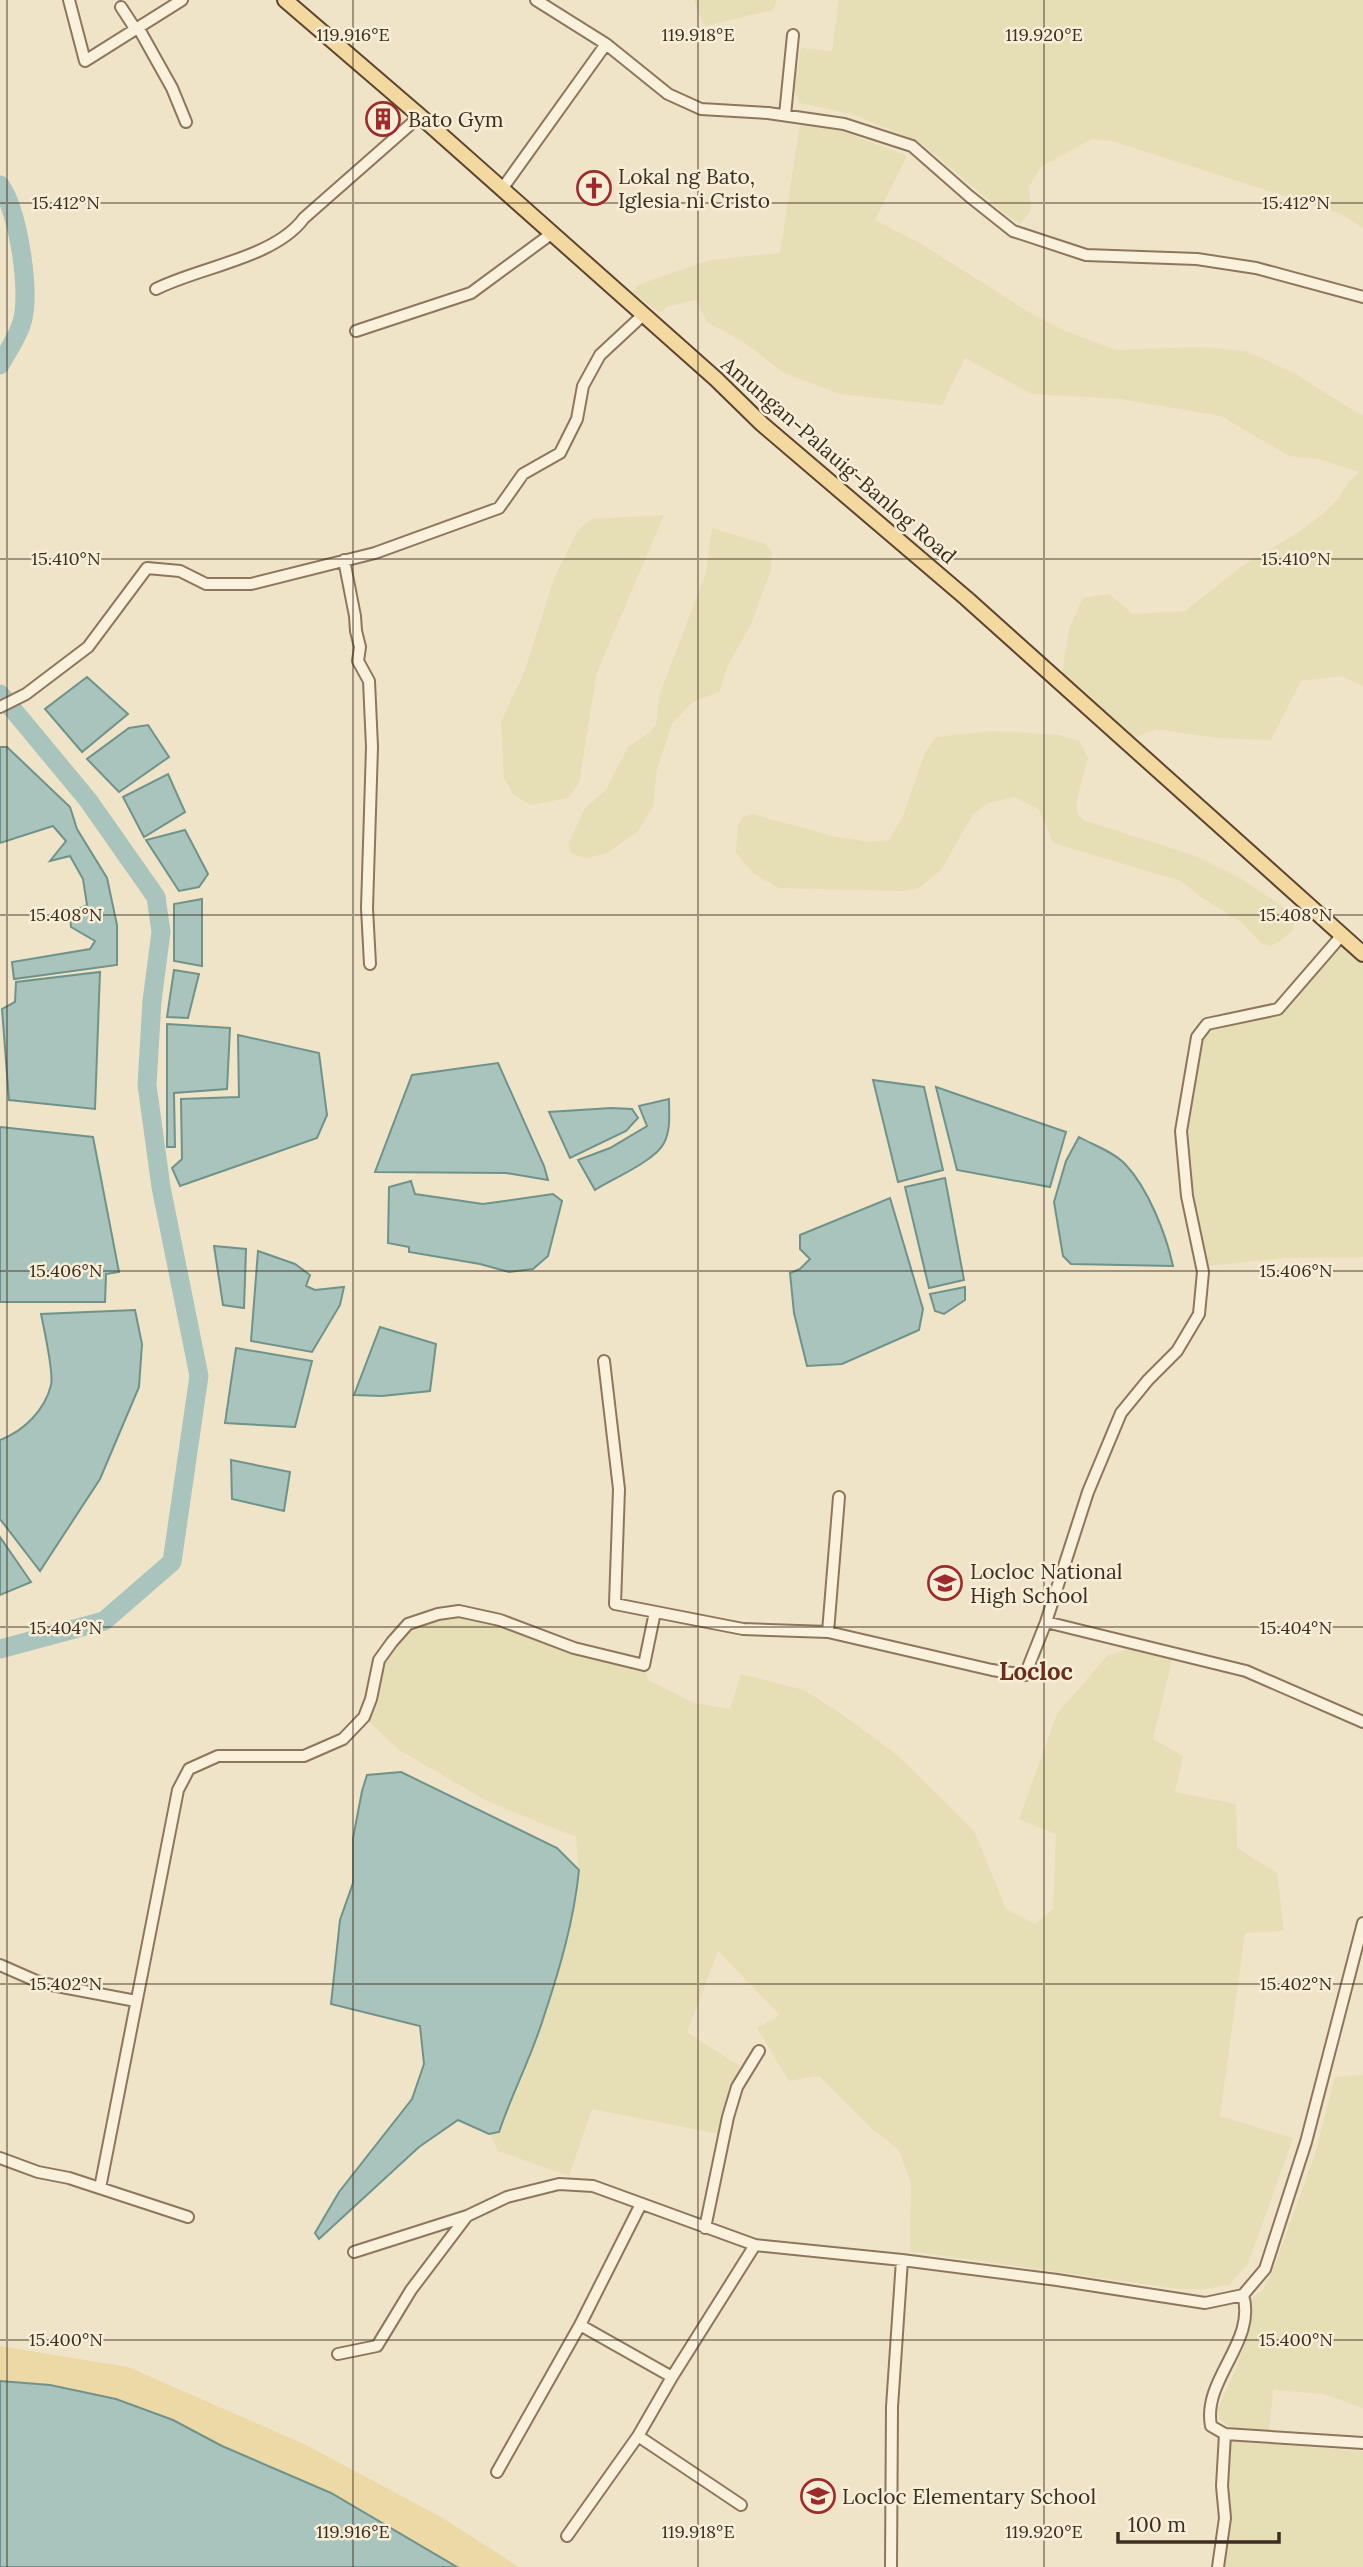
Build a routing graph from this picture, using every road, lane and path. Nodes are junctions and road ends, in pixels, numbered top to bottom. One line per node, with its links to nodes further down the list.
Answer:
1 (69, 0): 6 (street)
2 (182, 0): 6 (street)
3 (285, 0): 9 (main road, Amungan-Palauig-Banlog Road)
4 (536, 0): 8 (street)
5 (121, 7): 6 (street)
6 (138, 29): 11 (street)
7 (793, 35): 10 (street)
8 (606, 44): 10 (street); 12 (street)
9 (419, 116): 12 (main road, Amungan-Palauig-Banlog Road); 14 (street)
10 (785, 116): 15 (street)
11 (186, 122)
12 (502, 190): 13 (main road, Amungan-Palauig-Banlog Road)
13 (551, 234): 16 (main road, Amungan-Palauig-Banlog Road); 17 (street)
14 (156, 289)
15 (1363, 297)
16 (643, 315): 18 (street); 20 (main road, Amungan-Palauig-Banlog Road)
17 (356, 331)
18 (344, 560): 19 (street); 22 (street)
19 (0, 707)
20 (1342, 935): 21 (main road, Amungan-Palauig-Banlog Road); 26 (street)
21 (1363, 954)
22 (370, 964)
23 (604, 1361): 25 (street)
24 (839, 1497): 27 (street)
25 (655, 1612): 27 (street); 31 (street)
26 (1046, 1622): 27 (street); 28 (street)
27 (828, 1632)
28 (1363, 1722)
29 (1363, 1923): 42 (street)
30 (0, 1965): 31 (street)
31 (136, 2001): 34 (street)
32 (759, 2051): 38 (street)
33 (0, 2158): 34 (street)
34 (100, 2188): 37 (street)
35 (641, 2204): 36 (street); 38 (street); 43 (street)
36 (467, 2216): 40 (street); 44 (street)
37 (188, 2217)
38 (705, 2228): 39 (street)
39 (755, 2245): 41 (street); 45 (street)
40 (354, 2252)
41 (902, 2260): 42 (street); 52 (street)
42 (1243, 2295): 46 (street)
43 (580, 2325): 45 (street); 49 (street)
44 (338, 2354)
45 (671, 2376): 47 (street)
46 (1225, 2434): 48 (street); 53 (street)
47 (638, 2436): 50 (street); 51 (street)
48 (1363, 2443)
49 (497, 2472)
50 (741, 2505)
51 (567, 2536)
52 (891, 2567)
53 (1217, 2567)

